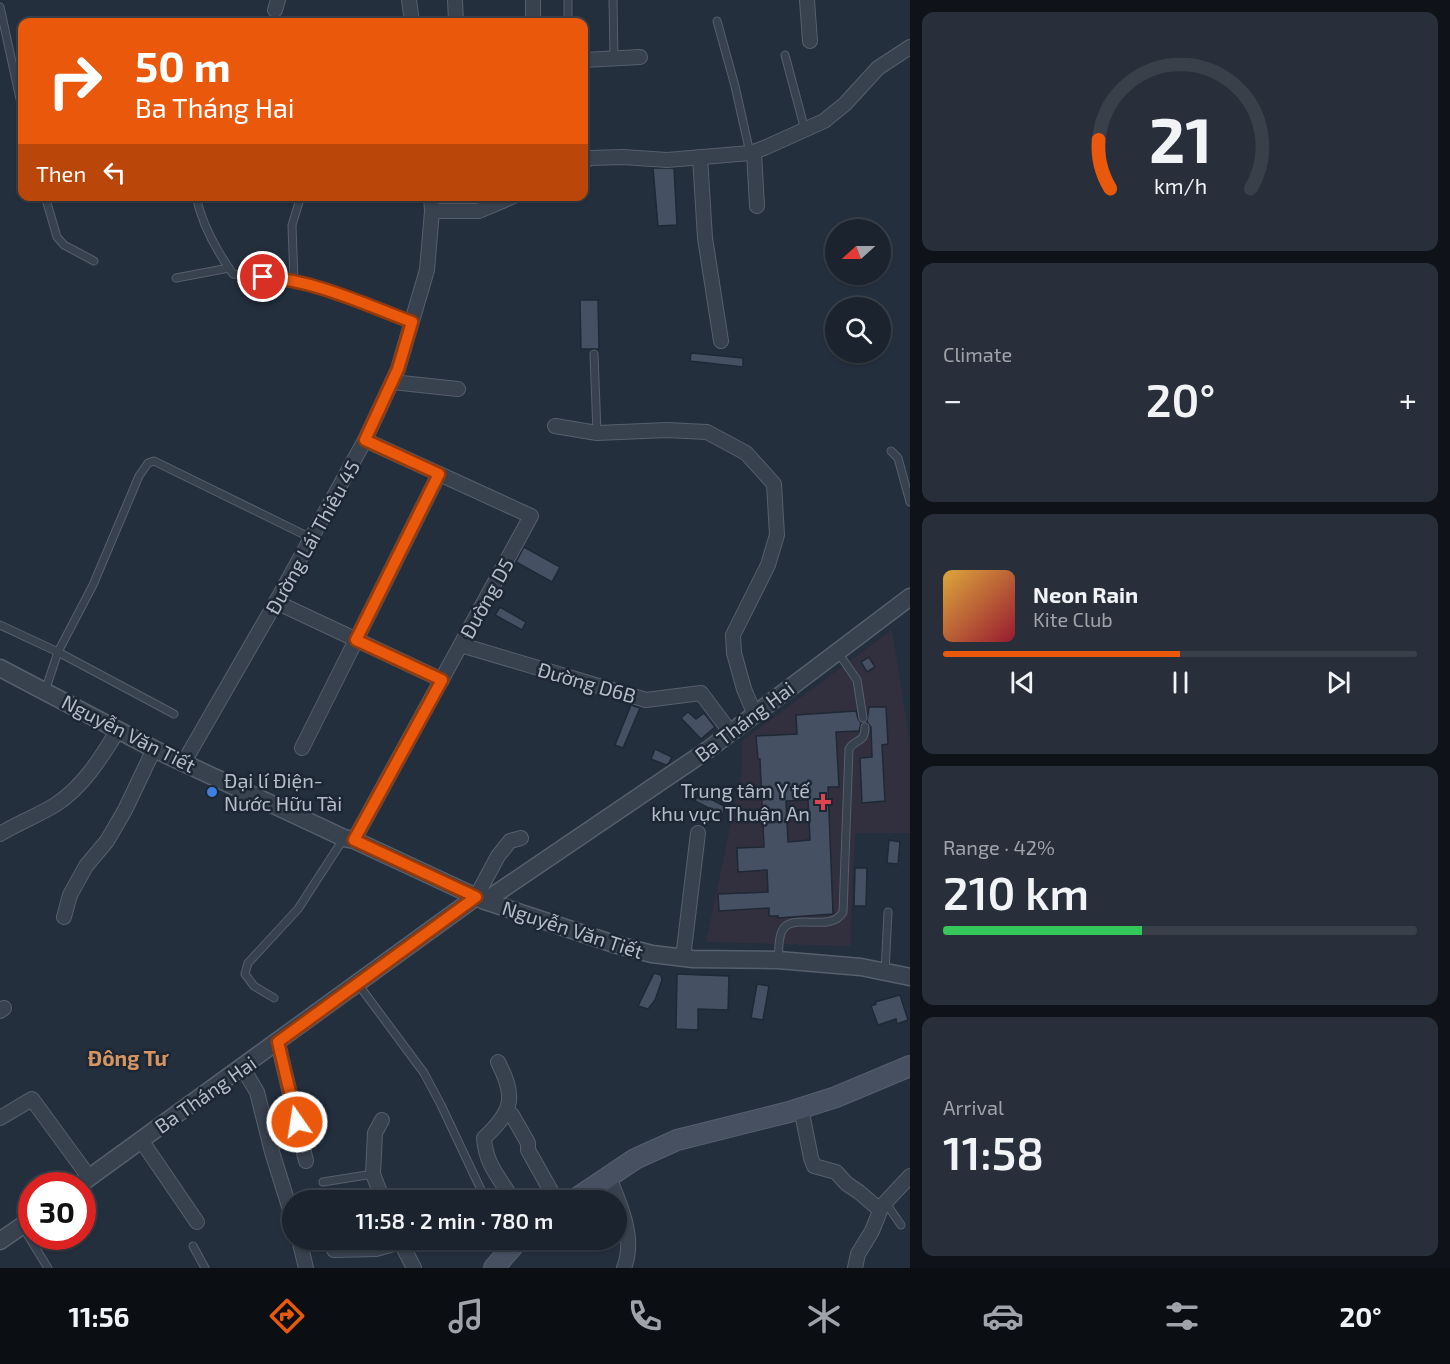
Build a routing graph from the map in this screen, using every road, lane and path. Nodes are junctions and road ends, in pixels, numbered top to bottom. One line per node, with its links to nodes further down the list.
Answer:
1 (409, 0): 8 (street)
2 (455, 0): 9 (street)
3 (533, 0): 10 (street)
4 (568, 0): 11 (lane)
5 (613, 0): 17 (lane)
6 (807, 0): 13 (street)
7 (0, 7): 19 (lane)
8 (411, 18)
9 (456, 18)
10 (533, 18)
11 (568, 18)
12 (717, 21): 21 (lane)
13 (810, 41)
14 (910, 47): 20 (street)
15 (785, 55): 20 (lane)
16 (640, 57): 17 (street)
17 (614, 58): 18 (street)
18 (588, 60)
19 (18, 90)
20 (805, 130): 21 (street)
21 (752, 152): 22 (street); 29 (street)
22 (700, 157): 23 (street); 35 (street)
23 (588, 159)
24 (46, 201): 30 (lane)
25 (198, 201): 31 (lane)
26 (299, 201): 33 (lane)
27 (502, 201): 28 (street)
28 (432, 204): 34 (street, Đường Lái Thiêu 45)
29 (757, 206)
30 (94, 261)
31 (229, 268): 32 (lane); 33 (lane)
32 (176, 278)
33 (294, 282): 34 (lane)
34 (412, 322): 37 (street, Đường Lái Thiêu 45)
35 (721, 341)
36 (594, 354): 40 (lane)
37 (392, 382): 38 (street); 41 (street, Đường Lái Thiêu 45)
38 (458, 388)
39 (555, 426): 40 (street)
40 (597, 433): 57 (street)
41 (365, 440): 43 (street); 45 (street, Đường Lái Thiêu 45)
42 (891, 451): 44 (lane)
43 (439, 474): 49 (street); 50 (street, Đường D5)
44 (910, 502)
45 (311, 538): 47 (street, Đường Lái Thiêu 45); 52 (lane)
46 (910, 597): 51 (street, Ba Tháng Hai)
47 (276, 602): 49 (street); 64 (street, Đường Lái Thiêu 45)
48 (0, 625): 52 (lane)
49 (356, 640): 54 (street); 62 (street)
50 (461, 645): 54 (street, Đường D5); 61 (street, Đường D6B)
51 (837, 651): 57 (street, Ba Tháng Hai); 58 (lane)
52 (58, 652): 55 (lane); 56 (lane)
53 (0, 668): 55 (street, Nguyễn Văn Tiết)
54 (442, 680): 68 (street, Đường D5)
55 (45, 691): 60 (street, Nguyễn Văn Tiết)
56 (174, 714)
57 (755, 714): 61 (street, Ba Tháng Hai)
58 (863, 718)
59 (865, 727): 73 (lane)
60 (118, 730): 63 (street, Nguyễn Văn Tiết); 66 (street)
61 (731, 733): 69 (street, Ba Tháng Hai)
62 (302, 748)
63 (154, 749): 64 (street, Nguyễn Văn Tiết); 71 (street)
64 (184, 762): 68 (street, Nguyễn Văn Tiết)
65 (698, 833): 72 (street)
66 (0, 834)
67 (520, 838): 69 (street)
68 (349, 839): 69 (street, Nguyễn Văn Tiết); 77 (lane)
69 (481, 899): 72 (street, Nguyễn Văn Tiết); 76 (street, Ba Tháng Hai)
70 (888, 912): 74 (lane)
71 (64, 917)
72 (683, 958): 73 (street, Nguyễn Văn Tiết)
73 (778, 960): 74 (street, Nguyễn Văn Tiết)
74 (885, 972): 75 (street, Nguyễn Văn Tiết)
75 (910, 977)
76 (358, 984): 78 (street, Ba Tháng Hai); 97 (lane)
77 (274, 998)
78 (278, 1042): 81 (street, Ba Tháng Hai); 88 (street)
79 (498, 1062): 84 (street)
80 (910, 1066): 83 (main road)
81 (242, 1067): 87 (street, Ba Tháng Hai); 95 (street)
82 (0, 1101): 85 (street)
83 (801, 1108): 93 (main road); 101 (street)
84 (507, 1113): 98 (street); 99 (street)
85 (5, 1115): 89 (street)
86 (382, 1120): 91 (street)
87 (141, 1140): 90 (street, Ba Tháng Hai); 102 (street)
88 (306, 1161)
89 (78, 1172)
90 (96, 1172)
91 (373, 1174): 94 (lane); 96 (street)
92 (910, 1176): 101 (street)
93 (609, 1177): 100 (main road); 116 (street)
94 (323, 1182)
95 (284, 1190)
96 (379, 1190)
97 (481, 1190)
98 (506, 1190)
99 (550, 1190)
100 (589, 1190)
101 (883, 1206): 103 (lane); 117 (street)
102 (197, 1222)
103 (901, 1225)
104 (18, 1228): 105 (street)
105 (0, 1241)
106 (193, 1246): 112 (lane)
107 (40, 1250): 111 (lane)
108 (302, 1250): 113 (street)
109 (405, 1250): 114 (street)
110 (510, 1250): 115 (main road)
111 (48, 1268)
112 (205, 1268)
113 (306, 1268)
114 (414, 1268)
115 (494, 1268)
116 (624, 1268)
117 (855, 1268)

